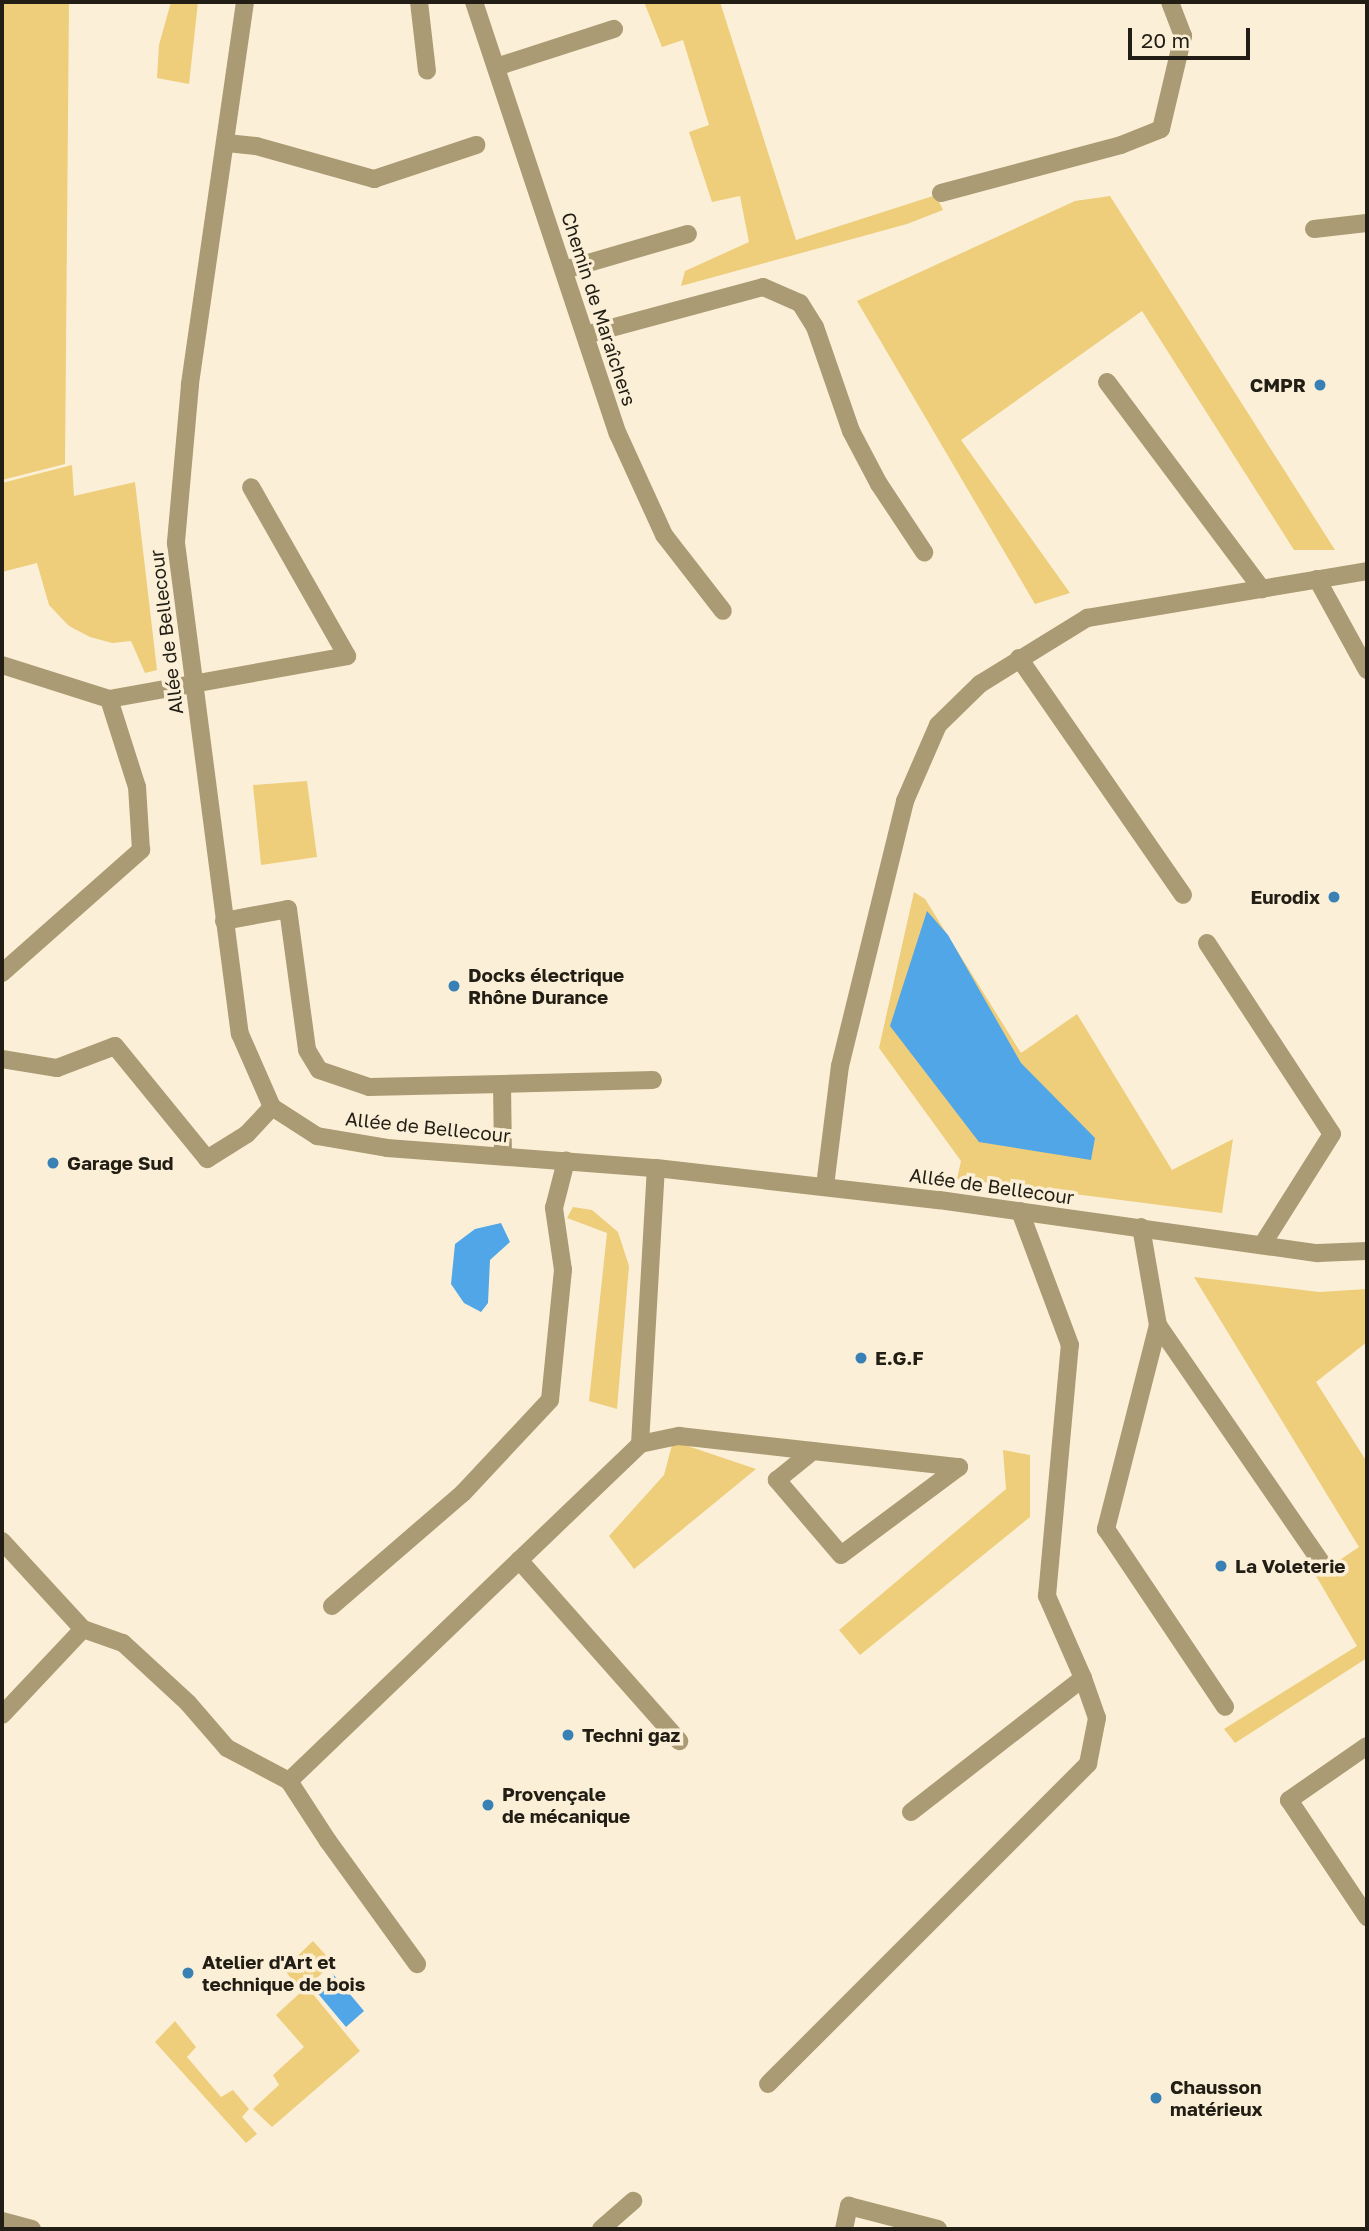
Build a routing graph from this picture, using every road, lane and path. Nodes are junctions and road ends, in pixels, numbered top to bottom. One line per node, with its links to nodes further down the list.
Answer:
1 (246, 2): 8 (street, Allée de Bellecour)
2 (419, 2): 7 (street)
3 (474, 2): 6 (street, Chemin de Maraîchers)
4 (1170, 2): 10 (street)
5 (614, 29): 6 (street)
6 (496, 67): 14 (street, Chemin de Maraîchers)
7 (427, 71)
8 (227, 143): 9 (street); 26 (street, Allée de Bellecour)
9 (476, 145)
10 (941, 193)
11 (1367, 223): 12 (street)
12 (1314, 229)
13 (688, 234): 14 (street)
14 (564, 270): 15 (street, Chemin de Maraîchers)
15 (585, 335): 18 (street); 22 (street, Chemin de Maraîchers)
16 (1107, 382): 21 (street)
17 (251, 487): 26 (street)
18 (924, 552)
19 (1367, 571): 20 (street)
20 (1317, 579): 21 (street); 25 (street)
21 (1262, 589): 23 (street)
22 (723, 611)
23 (1019, 658): 28 (street); 39 (street)
24 (2, 665): 27 (street)
25 (1367, 670)
26 (192, 681): 27 (street); 29 (street, Allée de Bellecour)
27 (109, 699): 31 (street)
28 (1183, 895)
29 (224, 921): 34 (street); 35 (street, Allée de Bellecour)
30 (1207, 943): 42 (street)
31 (2, 973)
32 (2, 1059): 35 (street)
33 (653, 1080): 34 (street)
34 (502, 1084): 36 (street)
35 (272, 1107): 36 (street, Allée de Bellecour)
36 (503, 1156): 37 (street, Allée de Bellecour)
37 (566, 1161): 38 (street, Allée de Bellecour); 50 (street)
38 (656, 1168): 39 (street, Allée de Bellecour); 45 (street)
39 (825, 1186): 40 (street, Allée de Bellecour)
40 (1020, 1211): 41 (street, Allée de Bellecour); 52 (street)
41 (1140, 1227): 42 (street, Allée de Bellecour); 44 (street)
42 (1262, 1245): 43 (street, Allée de Bellecour)
43 (1367, 1251)
44 (1158, 1325): 49 (street); 53 (street)
45 (640, 1444): 46 (street); 48 (street)
46 (813, 1451): 46 (street)
47 (2, 1541): 51 (street)
48 (519, 1560): 55 (street); 57 (street)
49 (1320, 1561)
50 (332, 1606)
51 (83, 1629): 54 (street); 57 (street)
52 (1083, 1678): 58 (street); 61 (street)
53 (1225, 1707)
54 (2, 1715)
55 (679, 1741)
56 (1367, 1746): 59 (street)
57 (289, 1781): 60 (street)
58 (911, 1812)
59 (1367, 1917)
60 (416, 1964)
61 (768, 2084)
62 (633, 2201): 66 (street)
63 (2, 2221): 65 (street)
64 (908, 2225): 67 (street); 68 (street)
65 (32, 2229)
66 (601, 2229)
67 (844, 2229)
68 (938, 2229)

